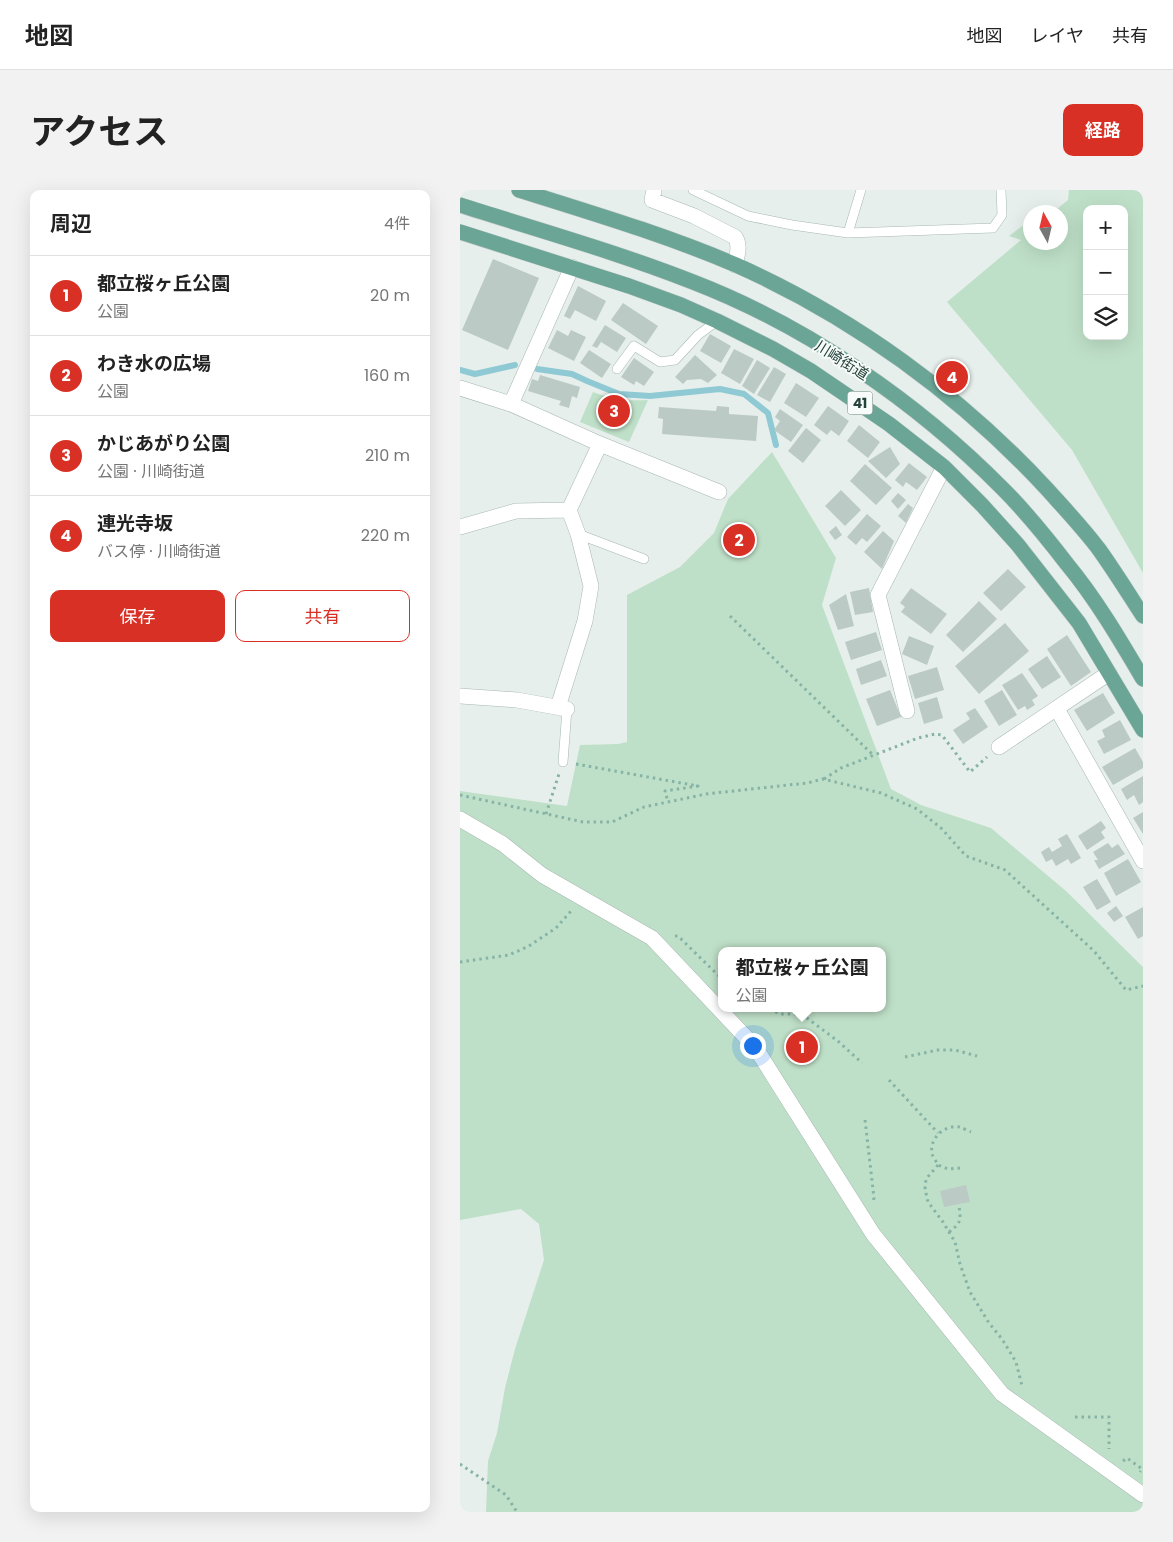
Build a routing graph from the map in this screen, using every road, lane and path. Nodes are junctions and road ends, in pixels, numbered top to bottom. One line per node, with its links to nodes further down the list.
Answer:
1 (519, 190): 9 (main road)
2 (654, 190): 9 (street)
3 (693, 190): 8 (lane)
4 (861, 190): 8 (lane)
5 (1001, 190): 8 (lane)
6 (460, 205): 25 (main road, 川崎街道 / 41)
7 (460, 232): 10 (main road, 41)
8 (848, 233)
9 (735, 265): 23 (main road)
10 (572, 267): 11 (main road, 41); 14 (street)
11 (717, 321): 12 (lane); 16 (main road, 41)
12 (618, 369)
13 (460, 388): 14 (street)
14 (511, 404): 15 (street)
15 (600, 444): 17 (street); 18 (street)
16 (944, 467): 24 (main road, 41); 29 (street)
17 (719, 492)
18 (569, 510): 19 (street); 20 (street)
19 (460, 527)
20 (578, 534): 21 (lane); 27 (street)
21 (644, 558)
22 (730, 616): 32 (path)
23 (1143, 616)
24 (1110, 673): 28 (street); 30 (main road, 41)
25 (1143, 679)
26 (460, 696): 27 (street)
27 (563, 708): 33 (lane)
28 (1057, 709): 31 (street); 40 (street)
29 (907, 711)
30 (1143, 730)
31 (999, 747)
32 (873, 756): 34 (path); 35 (path)
33 (563, 762): 37 (path); 38 (path)
34 (970, 772)
35 (823, 779): 37 (path); 43 (path)
36 (460, 795): 38 (path)
37 (668, 802): 38 (path)
38 (546, 814)
39 (460, 819): 41 (street)
40 (1143, 861)
41 (583, 898): 42 (path); 44 (street)
42 (460, 962)
43 (1143, 986)
44 (718, 1008)
45 (722, 1012): 57 (street)
46 (776, 1012): 49 (path)
47 (977, 1056): 48 (path)
48 (905, 1057)
49 (862, 1063)
50 (889, 1080): 53 (path)
51 (865, 1120): 57 (path)
52 (971, 1132): 53 (path)
53 (938, 1133): 54 (path)
54 (938, 1164): 55 (path); 58 (path)
55 (960, 1168)
56 (959, 1206): 58 (path)
57 (864, 1219): 59 (street)
58 (949, 1232): 59 (path)
59 (1023, 1409): 63 (street)
60 (1075, 1417): 62 (path)
61 (460, 1464): 64 (path)
62 (1143, 1474)
63 (1143, 1495)
64 (517, 1512)

